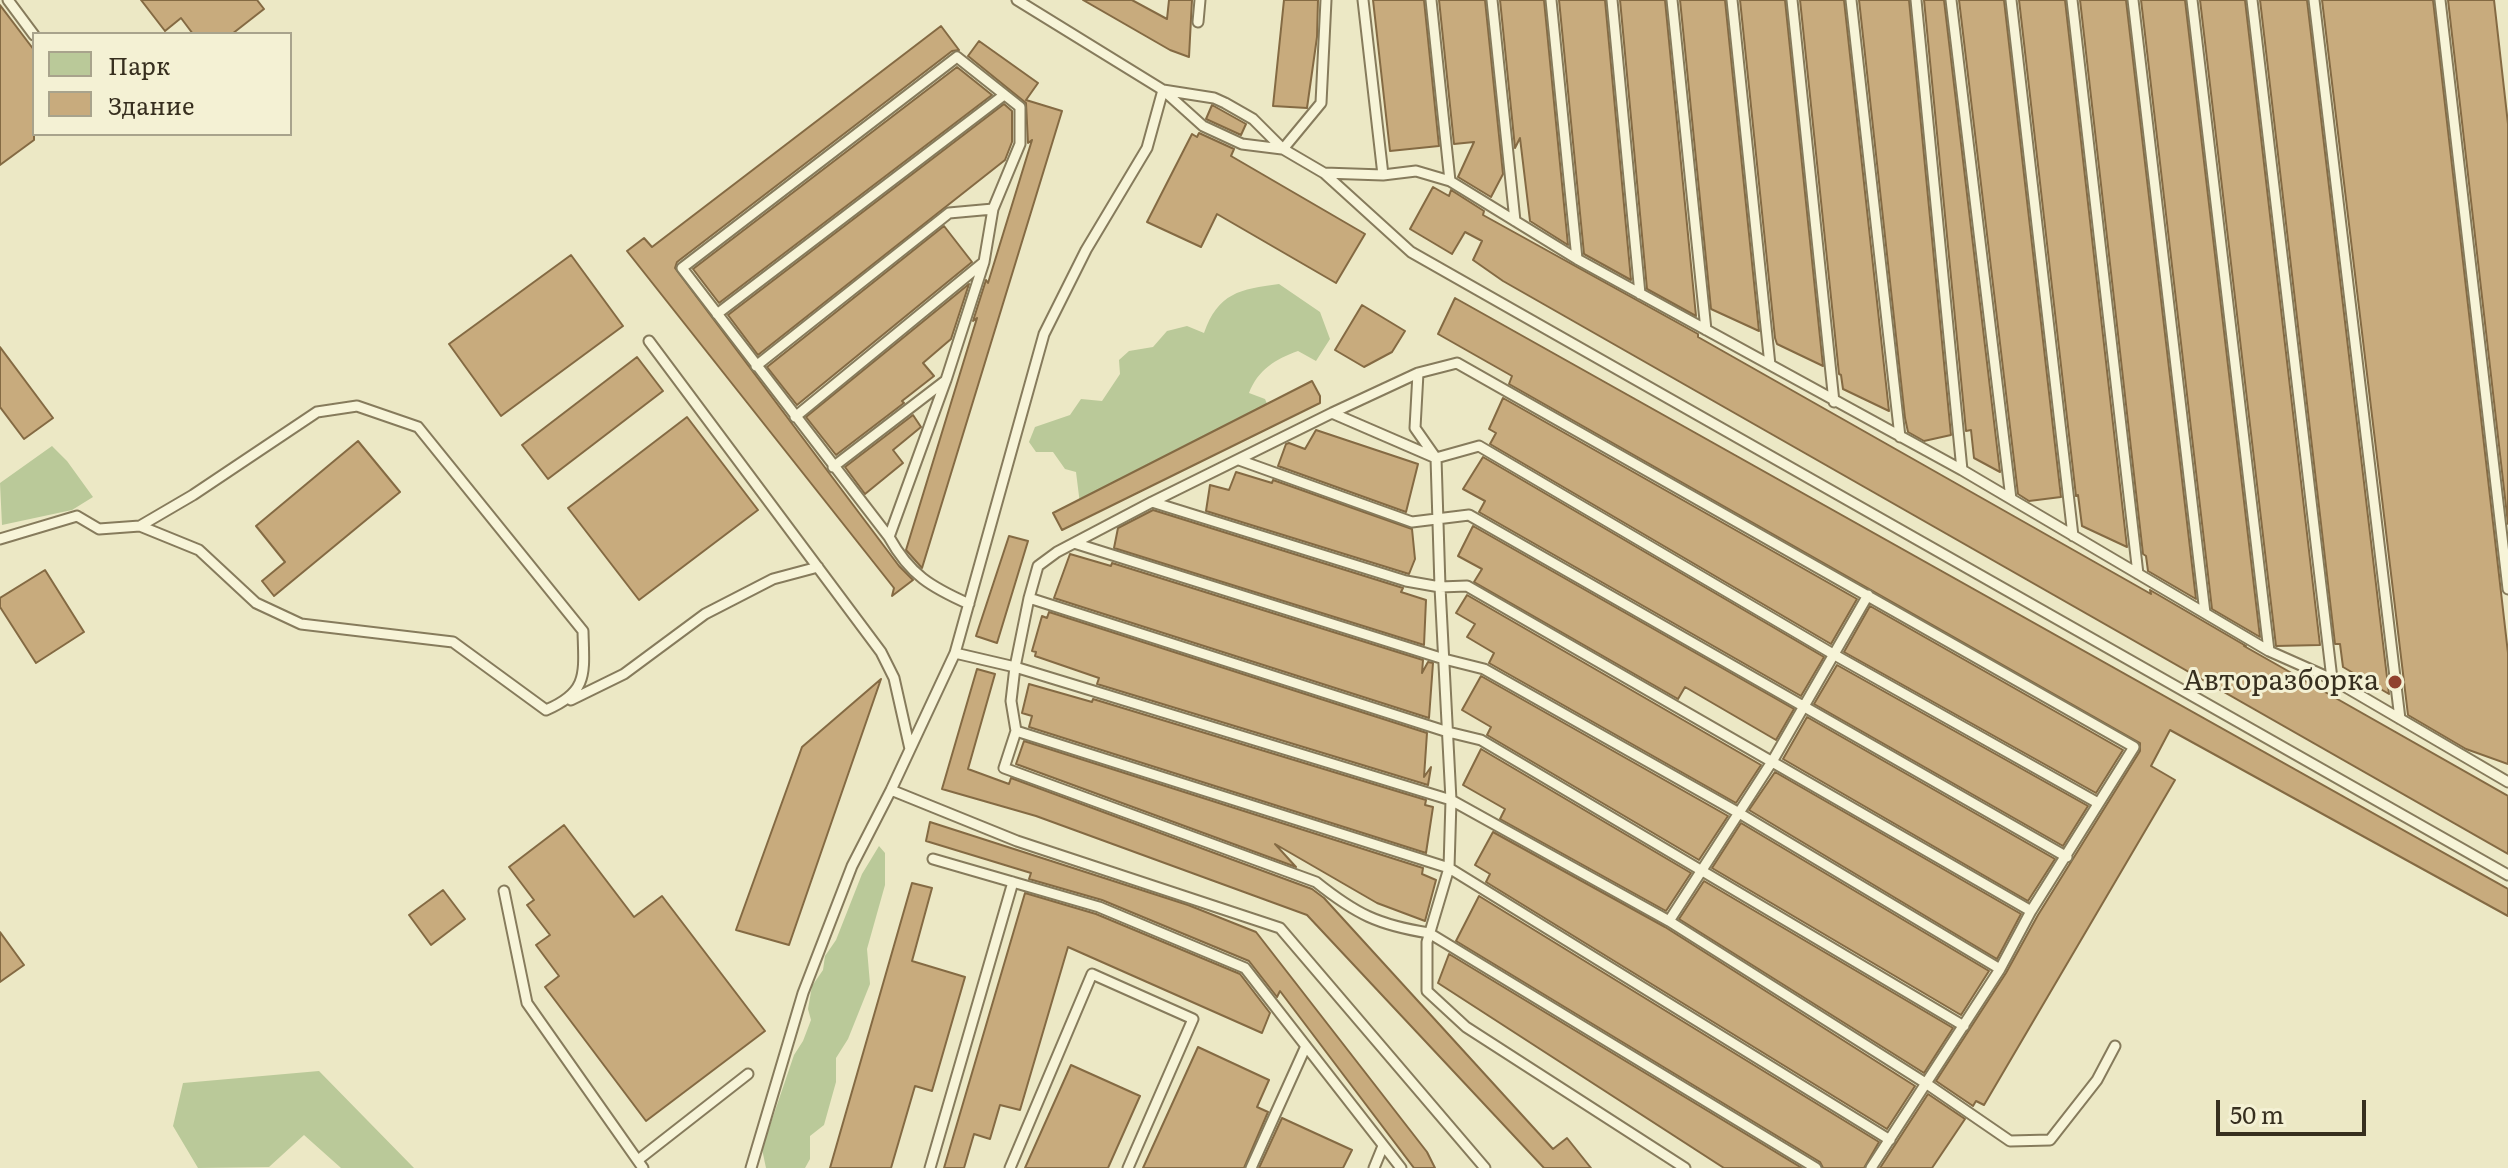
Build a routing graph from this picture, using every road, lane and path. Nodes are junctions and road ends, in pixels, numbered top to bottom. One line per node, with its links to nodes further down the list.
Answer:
1 (8, 0): 24 (lane)
2 (1017, 0): 25 (lane)
3 (1200, 0): 23 (lane)
4 (1326, 0): 27 (lane)
5 (1363, 0): 29 (lane)
6 (1431, 0): 30 (lane)
7 (1492, 0): 32 (lane)
8 (1551, 0): 33 (lane)
9 (1612, 0): 35 (lane)
10 (1672, 0): 37 (lane)
11 (1732, 0): 39 (lane)
12 (1792, 0): 43 (lane)
13 (1851, 0): 46 (lane)
14 (1916, 0): 50 (lane)
15 (1951, 0): 51 (lane)
16 (2011, 0): 55 (lane)
17 (2072, 0): 60 (lane)
18 (2133, 0): 66 (lane)
19 (2192, 0): 67 (lane)
20 (2252, 0): 72 (lane)
21 (2314, 0): 75 (lane)
22 (2440, 0): 62 (lane)
23 (1198, 22)
24 (32, 32)
25 (1163, 90): 27 (lane); 27 (lane); 65 (lane)
26 (1004, 95): 31 (lane); 36 (lane); 36 (lane)
27 (1283, 149): 28 (lane)
28 (1324, 173): 29 (lane); 89 (lane)
29 (1383, 175): 30 (lane)
30 (1450, 181): 32 (lane)
31 (993, 209): 34 (lane); 40 (lane)
32 (1515, 221): 33 (lane)
33 (1577, 259): 35 (lane)
34 (984, 262): 42 (lane); 45 (lane)
35 (1640, 294): 37 (lane)
36 (717, 314): 40 (lane)
37 (1706, 330): 39 (lane)
38 (649, 341): 59 (lane)
39 (1770, 365): 43 (lane)
40 (756, 366): 45 (lane)
41 (1418, 373): 44 (lane); 47 (lane); 63 (lane)
42 (946, 380): 49 (lane); 56 (lane)
43 (1834, 402): 46 (lane)
44 (1332, 413): 47 (lane); 48 (lane)
45 (795, 417): 49 (lane)
46 (1900, 437): 50 (lane)
47 (1436, 458): 53 (lane); 69 (lane)
48 (1239, 460): 52 (lane); 53 (lane)
49 (833, 467): 56 (lane)
50 (1962, 470): 51 (lane)
51 (2011, 499): 55 (lane)
52 (1152, 502): 58 (lane); 61 (lane)
53 (1440, 519): 61 (lane); 74 (lane)
54 (140, 526): 57 (lane); 73 (lane); 73 (lane)
55 (2073, 536): 60 (lane)
56 (889, 537): 65 (lane)
57 (0, 539)
58 (1074, 543): 64 (lane); 70 (lane)
59 (818, 567): 73 (lane); 78 (lane)
60 (2138, 574): 66 (lane)
61 (1440, 587): 70 (lane); 79 (lane)
62 (2508, 589)
63 (1868, 595): 69 (lane); 83 (lane)
64 (1029, 598): 71 (lane); 77 (lane)
65 (969, 604): 68 (lane)
66 (2205, 613): 67 (lane)
67 (2269, 651): 72 (lane)
68 (955, 653): 71 (lane); 78 (lane)
69 (1833, 654): 74 (lane); 83 (lane)
70 (1444, 659): 77 (lane); 84 (lane)
71 (1015, 667): 76 (lane); 82 (lane)
72 (2332, 679): 75 (lane)
73 (568, 701)
74 (1804, 706): 79 (lane); 85 (lane)
75 (2400, 719): 80 (lane)
76 (1016, 731): 87 (lane); 94 (lane)
77 (1448, 732): 82 (lane); 88 (lane)
78 (910, 749): 81 (lane)
79 (1773, 760): 84 (lane); 92 (lane)
80 (2508, 782)
81 (891, 790): 104 (lane); 111 (lane)
82 (1451, 800): 87 (lane); 93 (lane)
83 (2098, 803): 85 (lane)
84 (1739, 813): 88 (lane); 95 (lane)
85 (2067, 857): 92 (lane)
86 (933, 859): 90 (lane)
87 (1449, 868): 94 (lane); 101 (lane)
88 (1702, 872): 93 (lane); 96 (lane)
89 (2508, 875)
90 (1013, 882): 97 (lane); 105 (lane)
91 (504, 891): 103 (lane)
92 (2031, 911): 95 (lane)
93 (1669, 921): 100 (lane)
94 (1429, 933): 112 (lane); 113 (lane)
95 (2000, 969): 96 (lane)
96 (1964, 1026): 100 (lane)
97 (1306, 1046): 102 (lane); 108 (lane)
98 (2115, 1046): 100 (lane)
99 (748, 1074): 103 (lane)
100 (1927, 1084): 101 (lane)
101 (1890, 1140): 114 (lane)
102 (1383, 1146): 109 (lane); 110 (lane)
103 (640, 1164)
104 (751, 1168)
105 (930, 1168)
106 (1010, 1168): 107 (lane)
107 (1128, 1168)
108 (1251, 1168)
109 (1374, 1168)
110 (1401, 1168)
111 (1485, 1168)
112 (1685, 1168)
113 (1816, 1168)
114 (1871, 1168)

